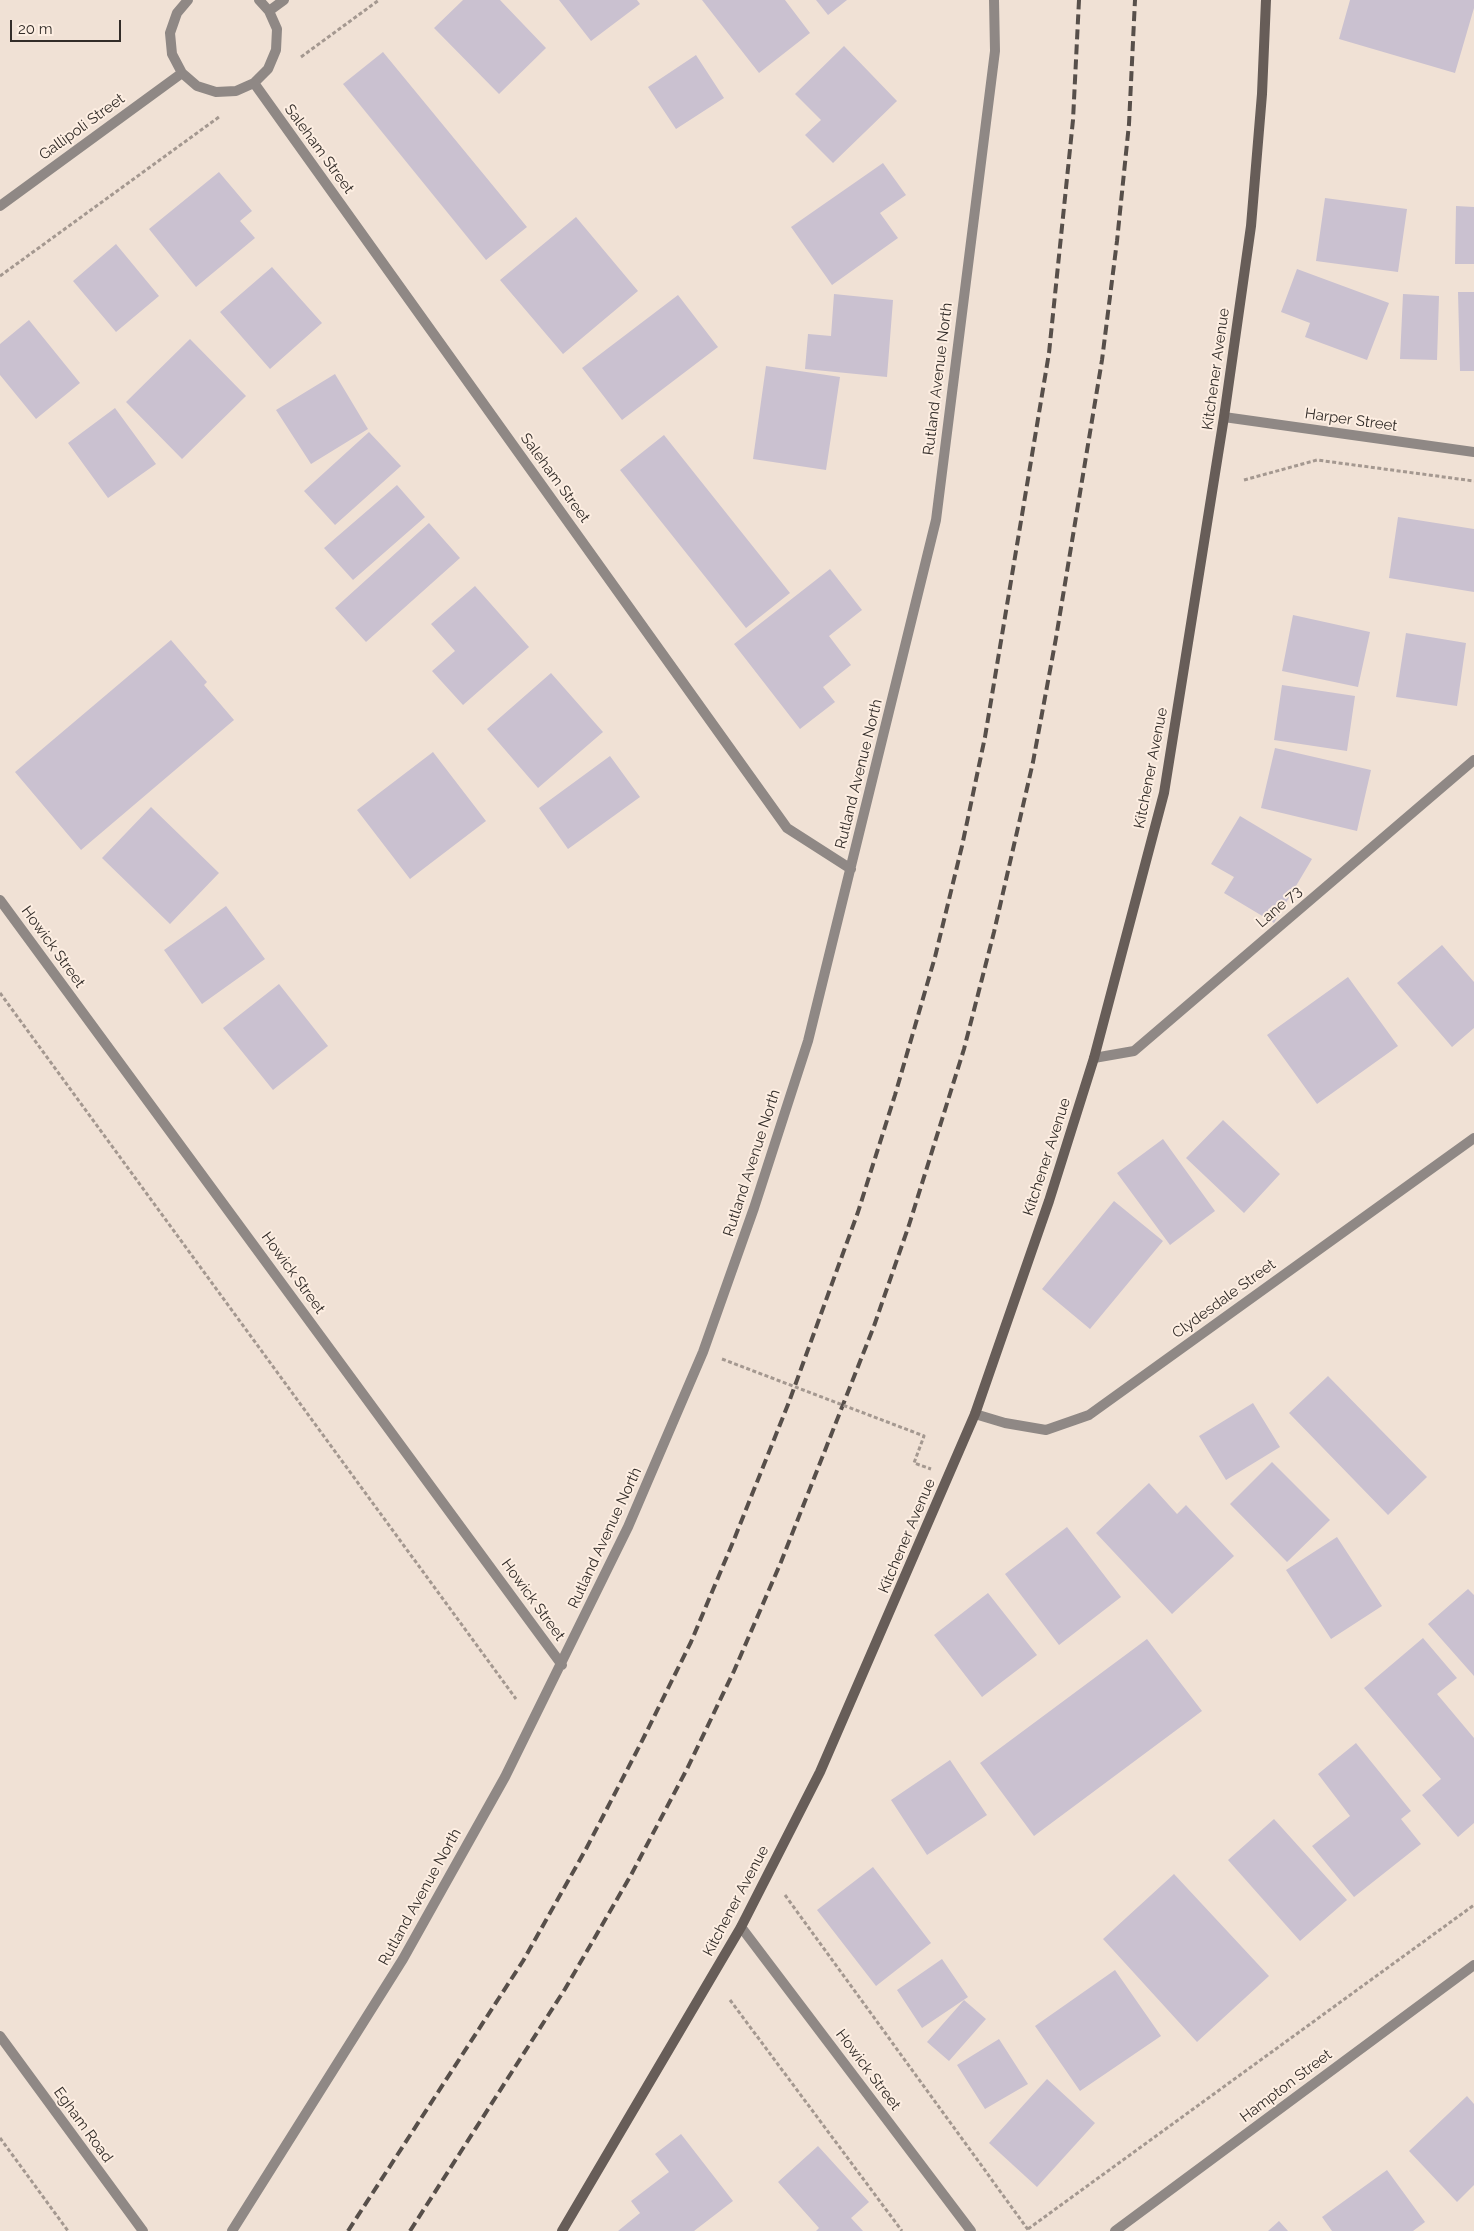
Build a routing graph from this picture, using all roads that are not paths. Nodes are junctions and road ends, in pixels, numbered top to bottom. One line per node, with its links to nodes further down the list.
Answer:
1 (188, 0): 7 (street)
2 (259, 0): 6 (street)
3 (284, 0): 6 (street)
4 (994, 0): 13 (street, Rutland Avenue North)
5 (1266, 0): 10 (street, Kitchener Avenue)
6 (269, 11): 8 (street)
7 (182, 73): 8 (street); 9 (street, Gallipoli Street)
8 (256, 86): 13 (street, Saleham Street)
9 (0, 206)
10 (1224, 417): 11 (street, Harper Street); 15 (street, Kitchener Avenue)
11 (1474, 452)
12 (1474, 760): 15 (street, Lane 73)
13 (851, 869): 18 (street, Rutland Avenue North)
14 (0, 900): 18 (street, Howick Street)
15 (1094, 1058): 17 (street, Kitchener Avenue)
16 (1474, 1138): 17 (street, Clydesdale Street)
17 (975, 1414): 19 (street, Kitchener Avenue)
18 (562, 1665): 23 (street, Rutland Avenue North)
19 (741, 1928): 24 (street, Kitchener Avenue); 25 (street, Howick Street)
20 (1474, 1965): 26 (street, Hampton Street)
21 (0, 2036): 22 (street, Egham Road)
22 (143, 2231)
23 (232, 2231)
24 (562, 2231)
25 (971, 2231)
26 (1115, 2231)

